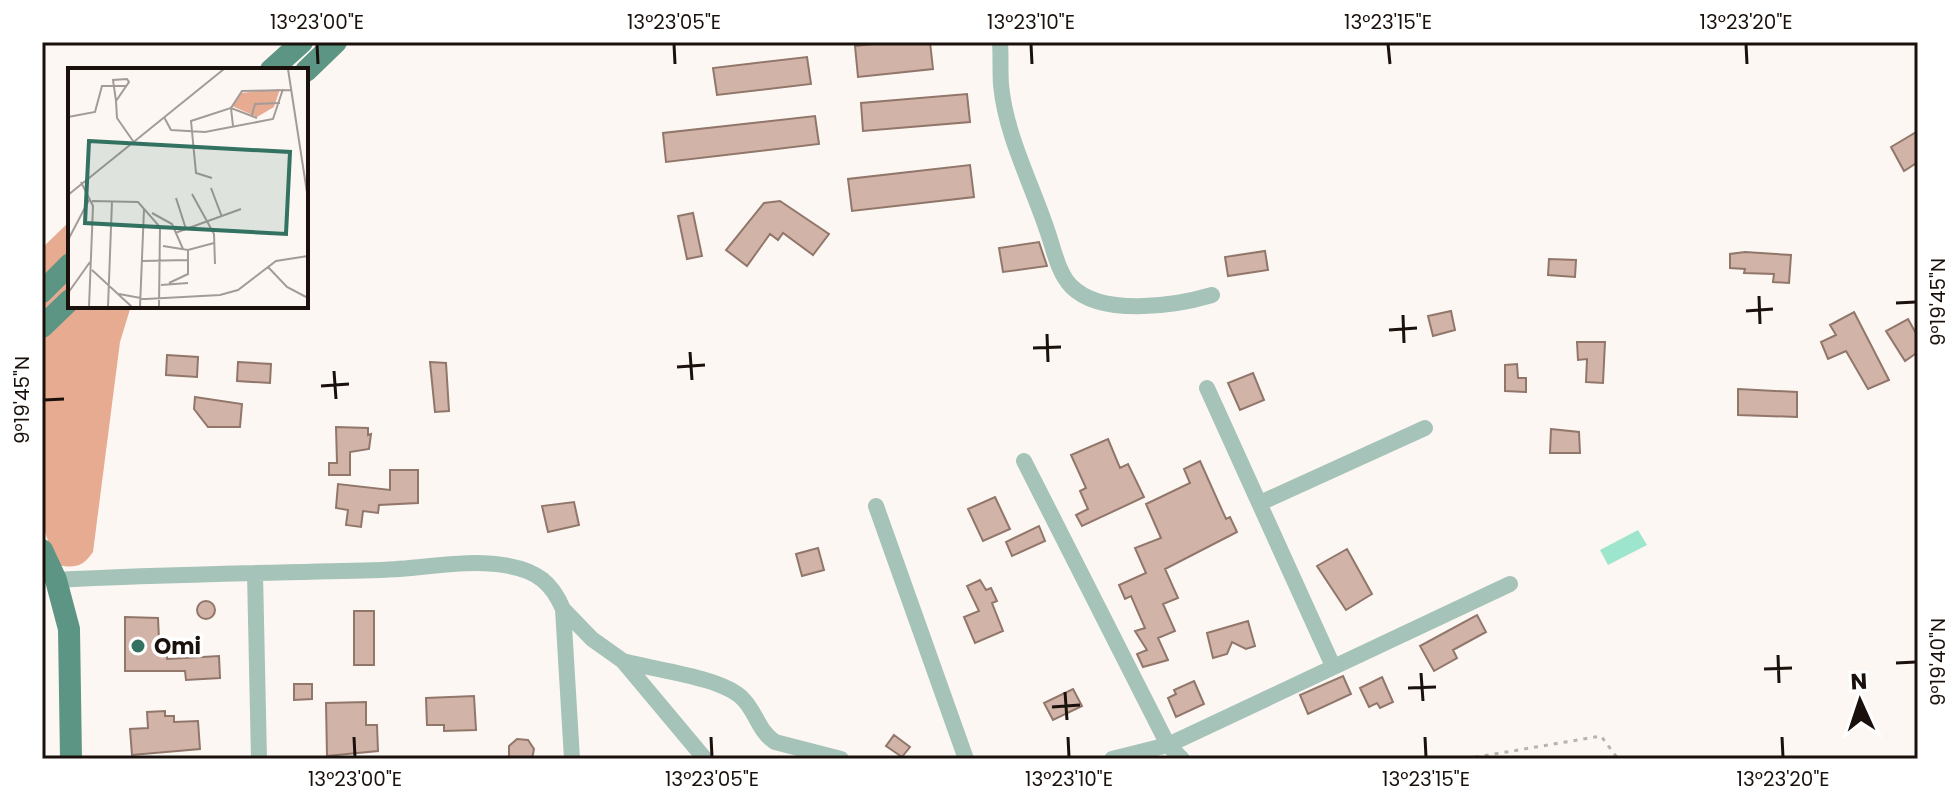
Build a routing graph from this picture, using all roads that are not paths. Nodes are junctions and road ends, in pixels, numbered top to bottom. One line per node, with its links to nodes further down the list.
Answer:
1 (302, 42): 4 (main road)
2 (336, 42): 5 (main road)
3 (1000, 42): 8 (street)
4 (273, 68)
5 (308, 69)
6 (68, 266): 7 (main road)
7 (42, 292)
8 (1212, 295)
9 (68, 302): 10 (main road)
10 (42, 327)
11 (1207, 388): 14 (street)
12 (1425, 428): 14 (street)
13 (1024, 461): 23 (street)
14 (1260, 503): 22 (street)
15 (876, 506): 29 (street)
16 (42, 550): 18 (main road)
17 (255, 573): 18 (street); 20 (street); 25 (street)
18 (56, 580): 24 (main road)
19 (1510, 584): 22 (street)
20 (563, 609): 21 (street); 26 (street)
21 (623, 661): 27 (street); 28 (street)
22 (1333, 666): 23 (street)
23 (1168, 745): 30 (street); 31 (street)
24 (71, 759)
25 (259, 759)
26 (572, 759)
27 (705, 759)
28 (841, 759)
29 (966, 759)
30 (1112, 759)
31 (1182, 759)

